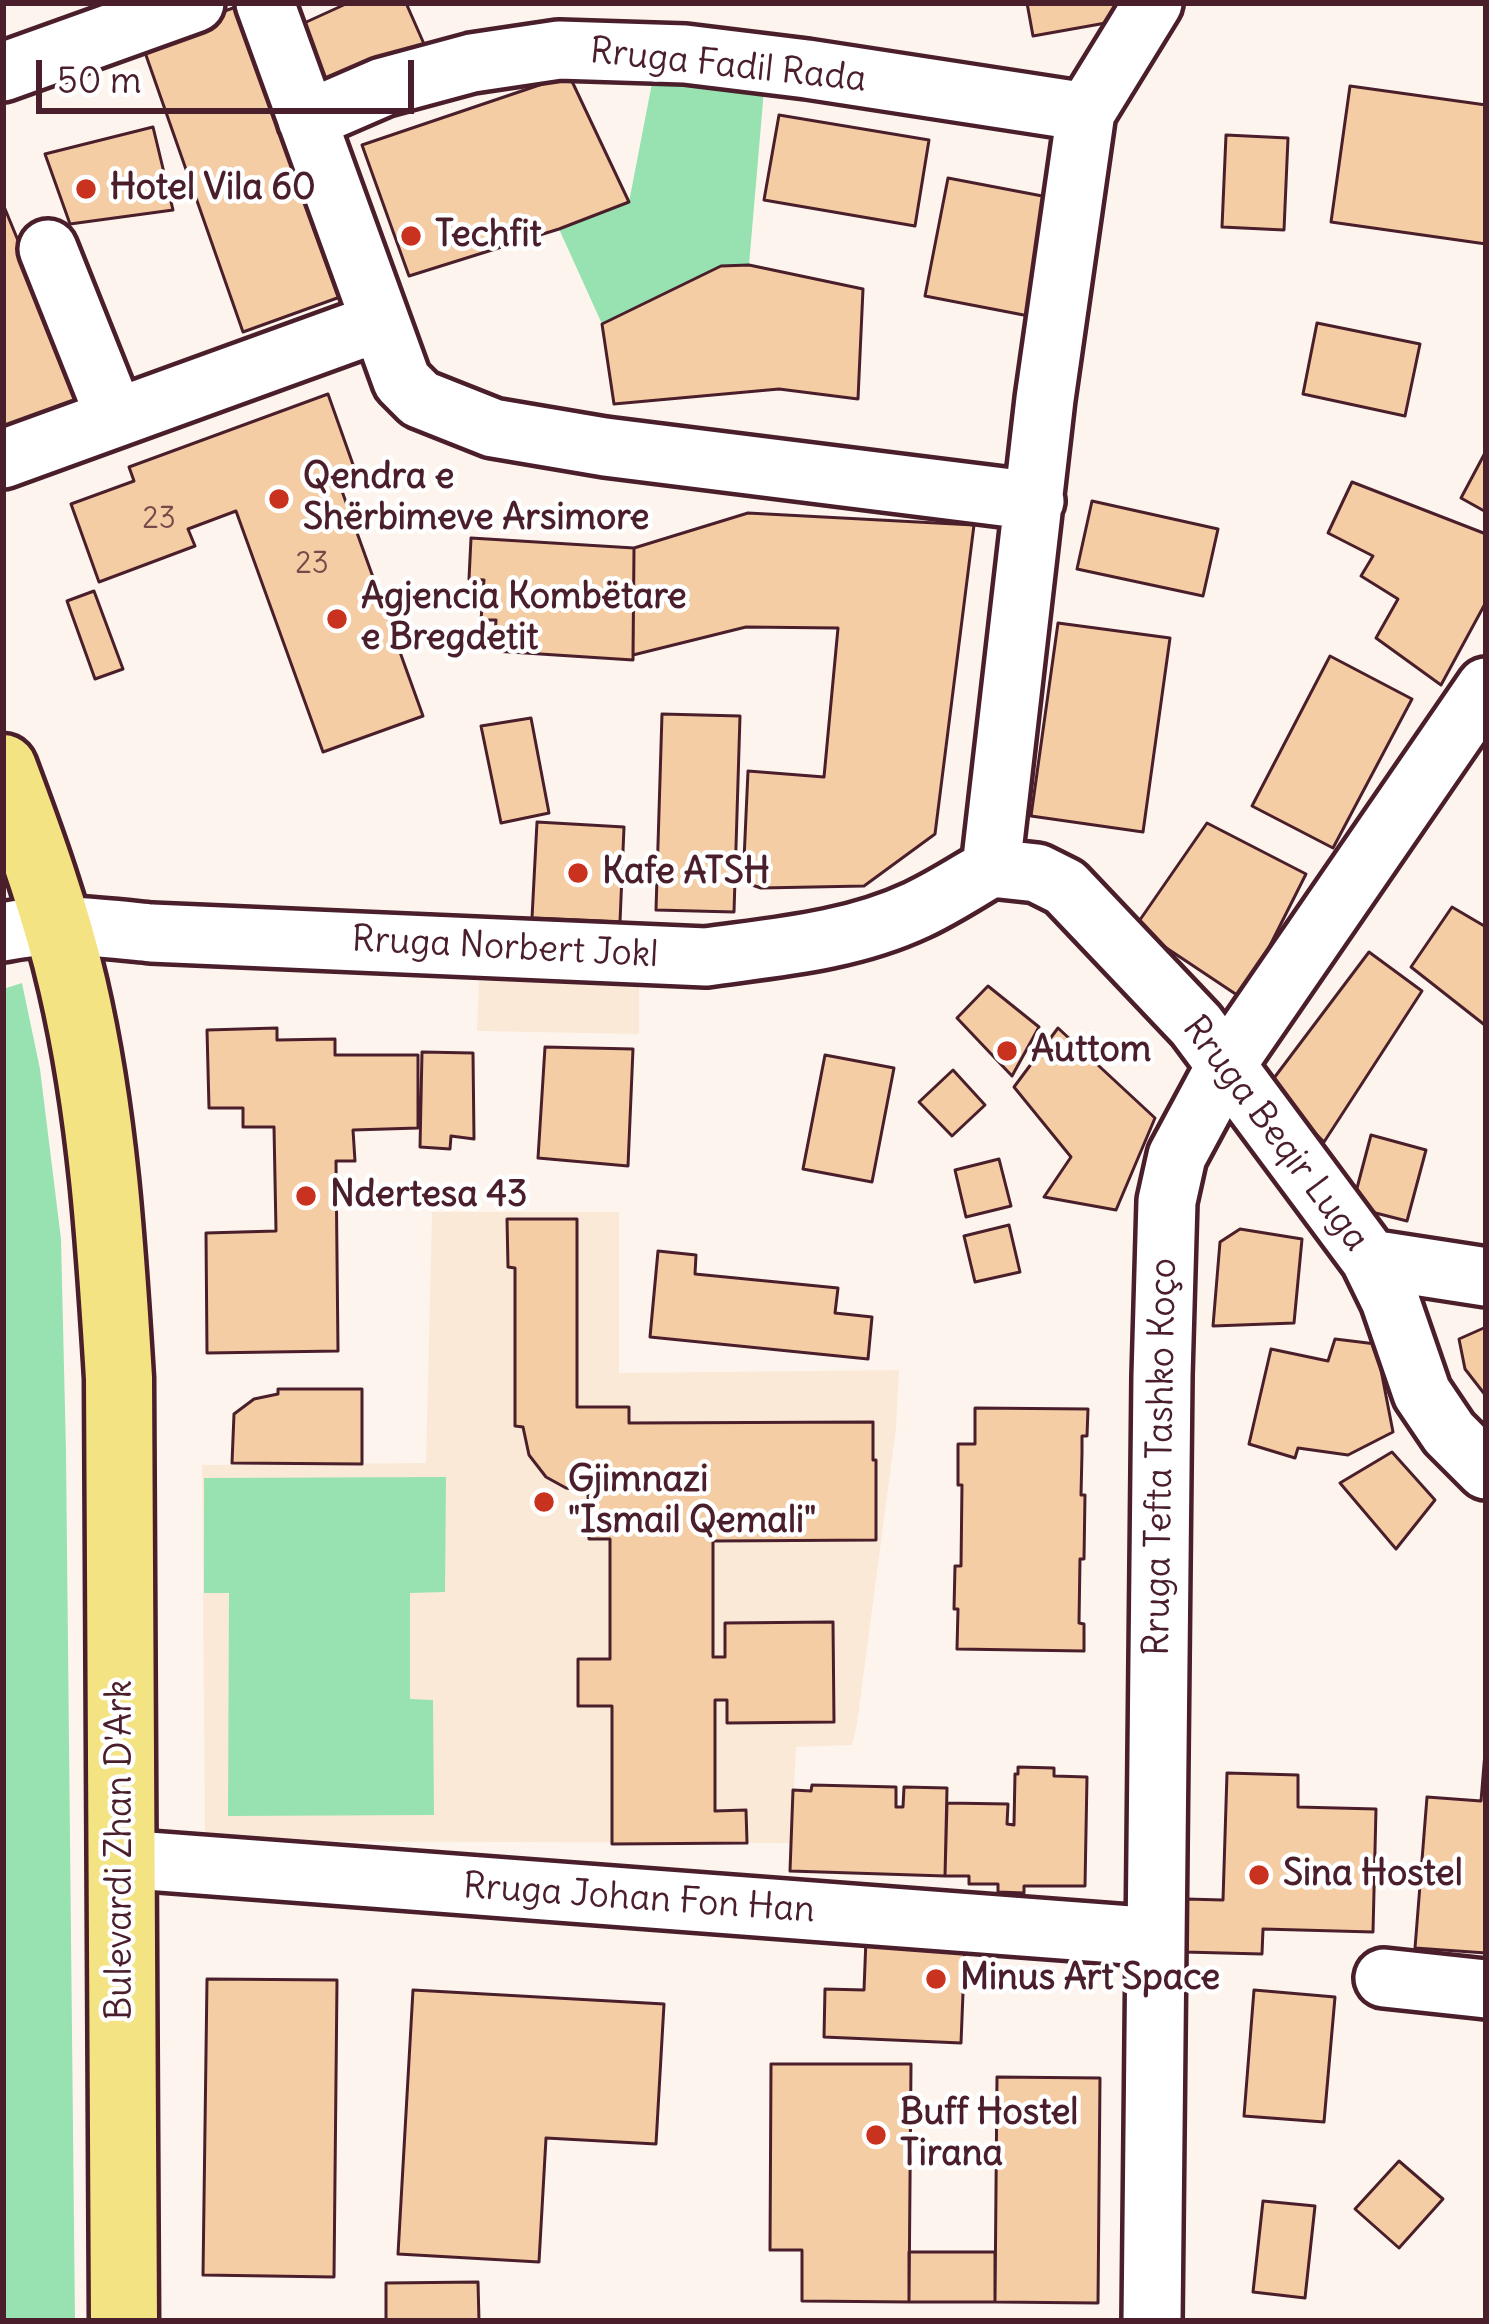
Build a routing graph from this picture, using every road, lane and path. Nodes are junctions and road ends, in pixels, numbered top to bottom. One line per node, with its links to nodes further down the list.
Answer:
1 (195, 3): 4 (street)
2 (265, 3): 6 (street)
3 (1153, 3): 5 (street)
4 (3, 72)
5 (1087, 112): 6 (street, Rruga Fadil Rada); 11 (street)
6 (307, 120): 8 (street)
7 (48, 249): 9 (street)
8 (380, 322): 9 (street); 11 (street)
9 (115, 416): 10 (street)
10 (3, 458)
11 (1035, 501): 14 (street)
12 (1484, 692): 16 (street, Rruga Tefta Tashko Koço)
13 (3, 768): 15 (main road)
14 (991, 868): 15 (street, Rruga Norbert Jokl); 16 (street, Rruga Beqir Luga)
15 (31, 929): 20 (main road, Bulevardi Zhan D'Ark)
16 (1226, 1065): 17 (street, Rruga Beqir Luga); 21 (street, Rruga Tefta Tashko Koço)
17 (1370, 1259): 18 (street); 19 (street, Rruga Beqir Luga)
18 (1486, 1277)
19 (1486, 1470)
20 (121, 1859): 21 (street, Rruga Johan Fon Han); 24 (main road, Bulevardi Zhan D'Ark)
21 (1156, 1936): 25 (street, Rruga Tefta Tashko Koço)
22 (1384, 1978): 23 (street)
23 (1486, 1989)
24 (124, 2321)
25 (1152, 2321)

